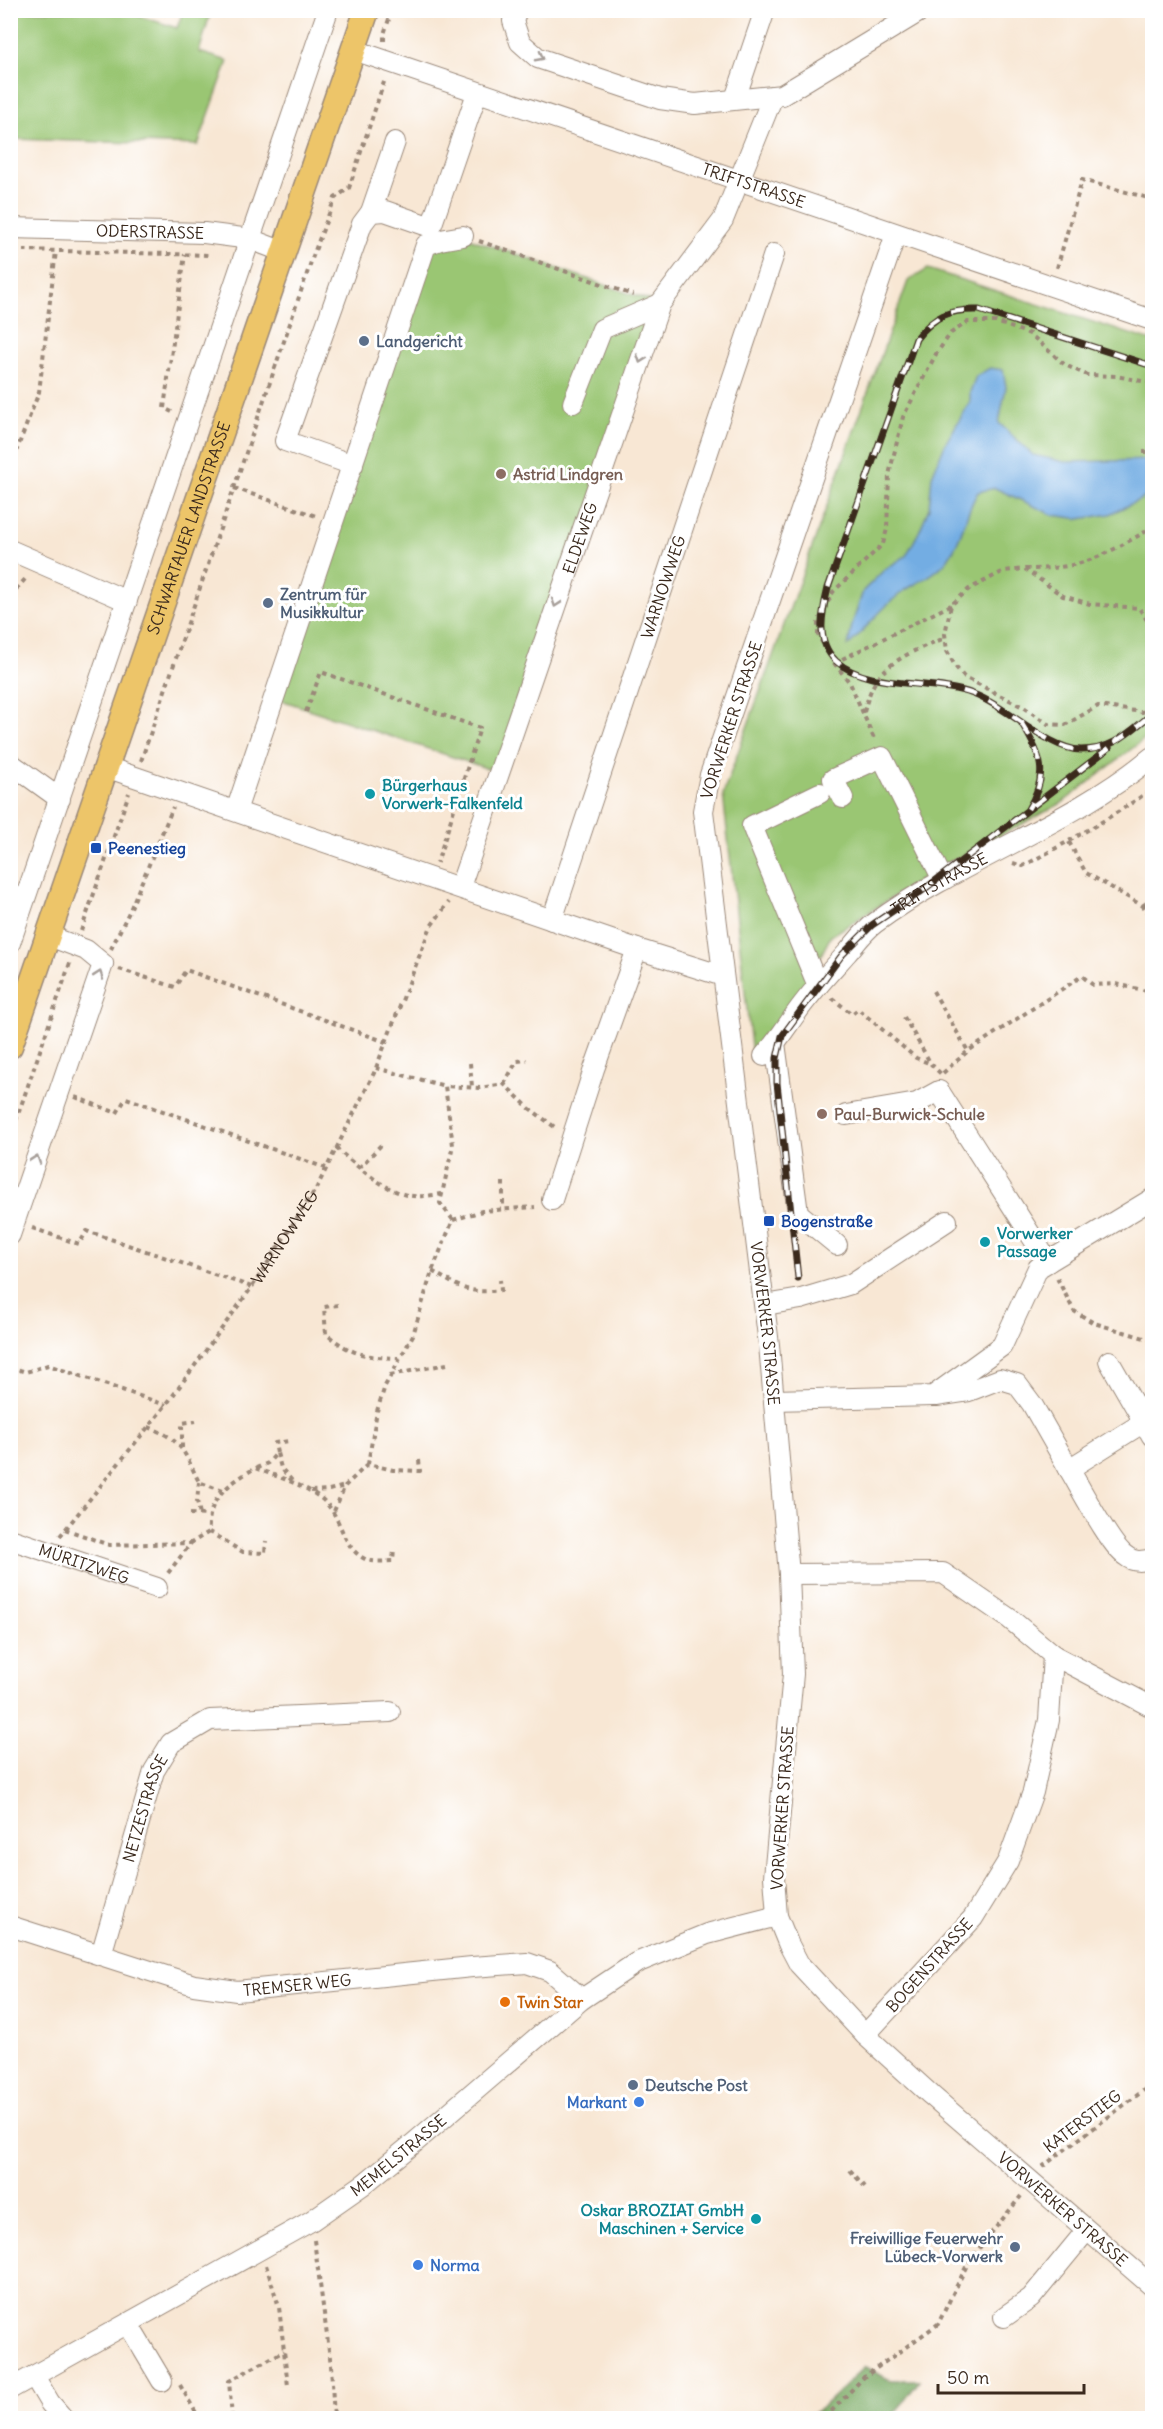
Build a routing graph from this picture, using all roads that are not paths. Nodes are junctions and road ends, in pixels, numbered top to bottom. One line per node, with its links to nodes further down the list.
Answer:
1 (328, 10): 16 (street)
2 (367, 10): 6 (main road, SCHWARTAUER LANDSTRASSE)
3 (517, 10): 9 (street, one-way to 9)
4 (765, 10): 9 (street)
5 (922, 10): 8 (street)
6 (354, 50): 7 (street, TRIFTSTRASSE); 17 (main road, SCHWARTAUER LANDSTRASSE)
7 (477, 93): 11 (street, TRIFTSTRASSE); 12 (street)
8 (773, 96): 9 (street); 11 (street, ELDEWEG)
9 (735, 99)
10 (395, 142): 12 (street)
11 (740, 182): 14 (street, TRIFTSTRASSE); 19 (street, ELDEWEG)
12 (371, 212): 22 (street)
13 (10, 228): 16 (street, ODERSTRASSE)
14 (896, 234): 20 (street, TRIFTSTRASSE); 38 (street, VORWERKER STRASSE)
15 (463, 236): 22 (street)
16 (250, 239): 17 (street, ODERSTRASSE); 24 (street)
17 (284, 252): 27 (main road, SCHWARTAUER LANDSTRASSE)
18 (774, 254): 34 (street, WARNOWWEG)
19 (660, 304): 21 (street); 33 (street, ELDEWEG, one-way to 33)
20 (1152, 320)
21 (573, 403)
22 (353, 465): 31 (street)
23 (10, 550): 24 (street)
24 (127, 601): 30 (street)
25 (1152, 757): 32 (street, TRIFTSTRASSE)
26 (10, 763): 30 (street)
27 (106, 767): 31 (street); 35 (main road, SCHWARTAUER LANDSTRASSE)
28 (819, 794): 39 (street)
29 (843, 798): 32 (street)
30 (60, 799): 36 (street)
31 (236, 811): 33 (street)
32 (943, 880): 39 (street, TRIFTSTRASSE)
33 (456, 886): 34 (street)
34 (552, 920): 37 (street)
35 (49, 936): 40 (main road, SCHWARTAUER LANDSTRASSE); 45 (street, one-way to 35)
36 (10, 943)
37 (638, 949): 38 (street); 43 (street)
38 (723, 976): 48 (street, VORWERKER STRASSE)
39 (818, 986): 46 (street, TRIFTSTRASSE)
40 (10, 1046)
41 (846, 1115): 47 (street)
42 (1152, 1199): 47 (street)
43 (552, 1200)
44 (947, 1221): 48 (street)
45 (13, 1228)
46 (837, 1245)
47 (1048, 1262): 50 (street)
48 (765, 1305): 51 (street, VORWERKER STRASSE)
49 (1109, 1361): 52 (street)
50 (933, 1396): 51 (street); 53 (street)
51 (774, 1400): 56 (street, VORWERKER STRASSE)
52 (1148, 1429): 53 (street)
53 (1069, 1469): 55 (street)
54 (10, 1539): 57 (street, MÜRITZWEG)
55 (1152, 1559)
56 (789, 1574): 58 (street); 61 (street, VORWERKER STRASSE)
57 (157, 1588)
58 (1053, 1655): 59 (street); 65 (street, BOGENSTRASSE)
59 (1152, 1707)
60 (390, 1712): 63 (street, NETZESTRASSE)
61 (777, 1916): 64 (street, MEMELSTRASSE); 65 (street, VORWERKER STRASSE)
62 (10, 1926): 63 (street, TREMSER WEG)
63 (101, 1955): 64 (street, TREMSER WEG)
64 (582, 1999): 69 (street, MEMELSTRASSE)
65 (865, 2035): 66 (street, VORWERKER STRASSE)
66 (1086, 2231): 67 (street, VORWERKER STRASSE); 68 (street)
67 (1152, 2286)
68 (1004, 2318)
69 (128, 2324): 70 (street, MEMELSTRASSE); 71 (street)
70 (34, 2376): 72 (street, MEMELSTRASSE); 73 (street)
71 (162, 2381)
72 (10, 2389)
73 (63, 2418)

